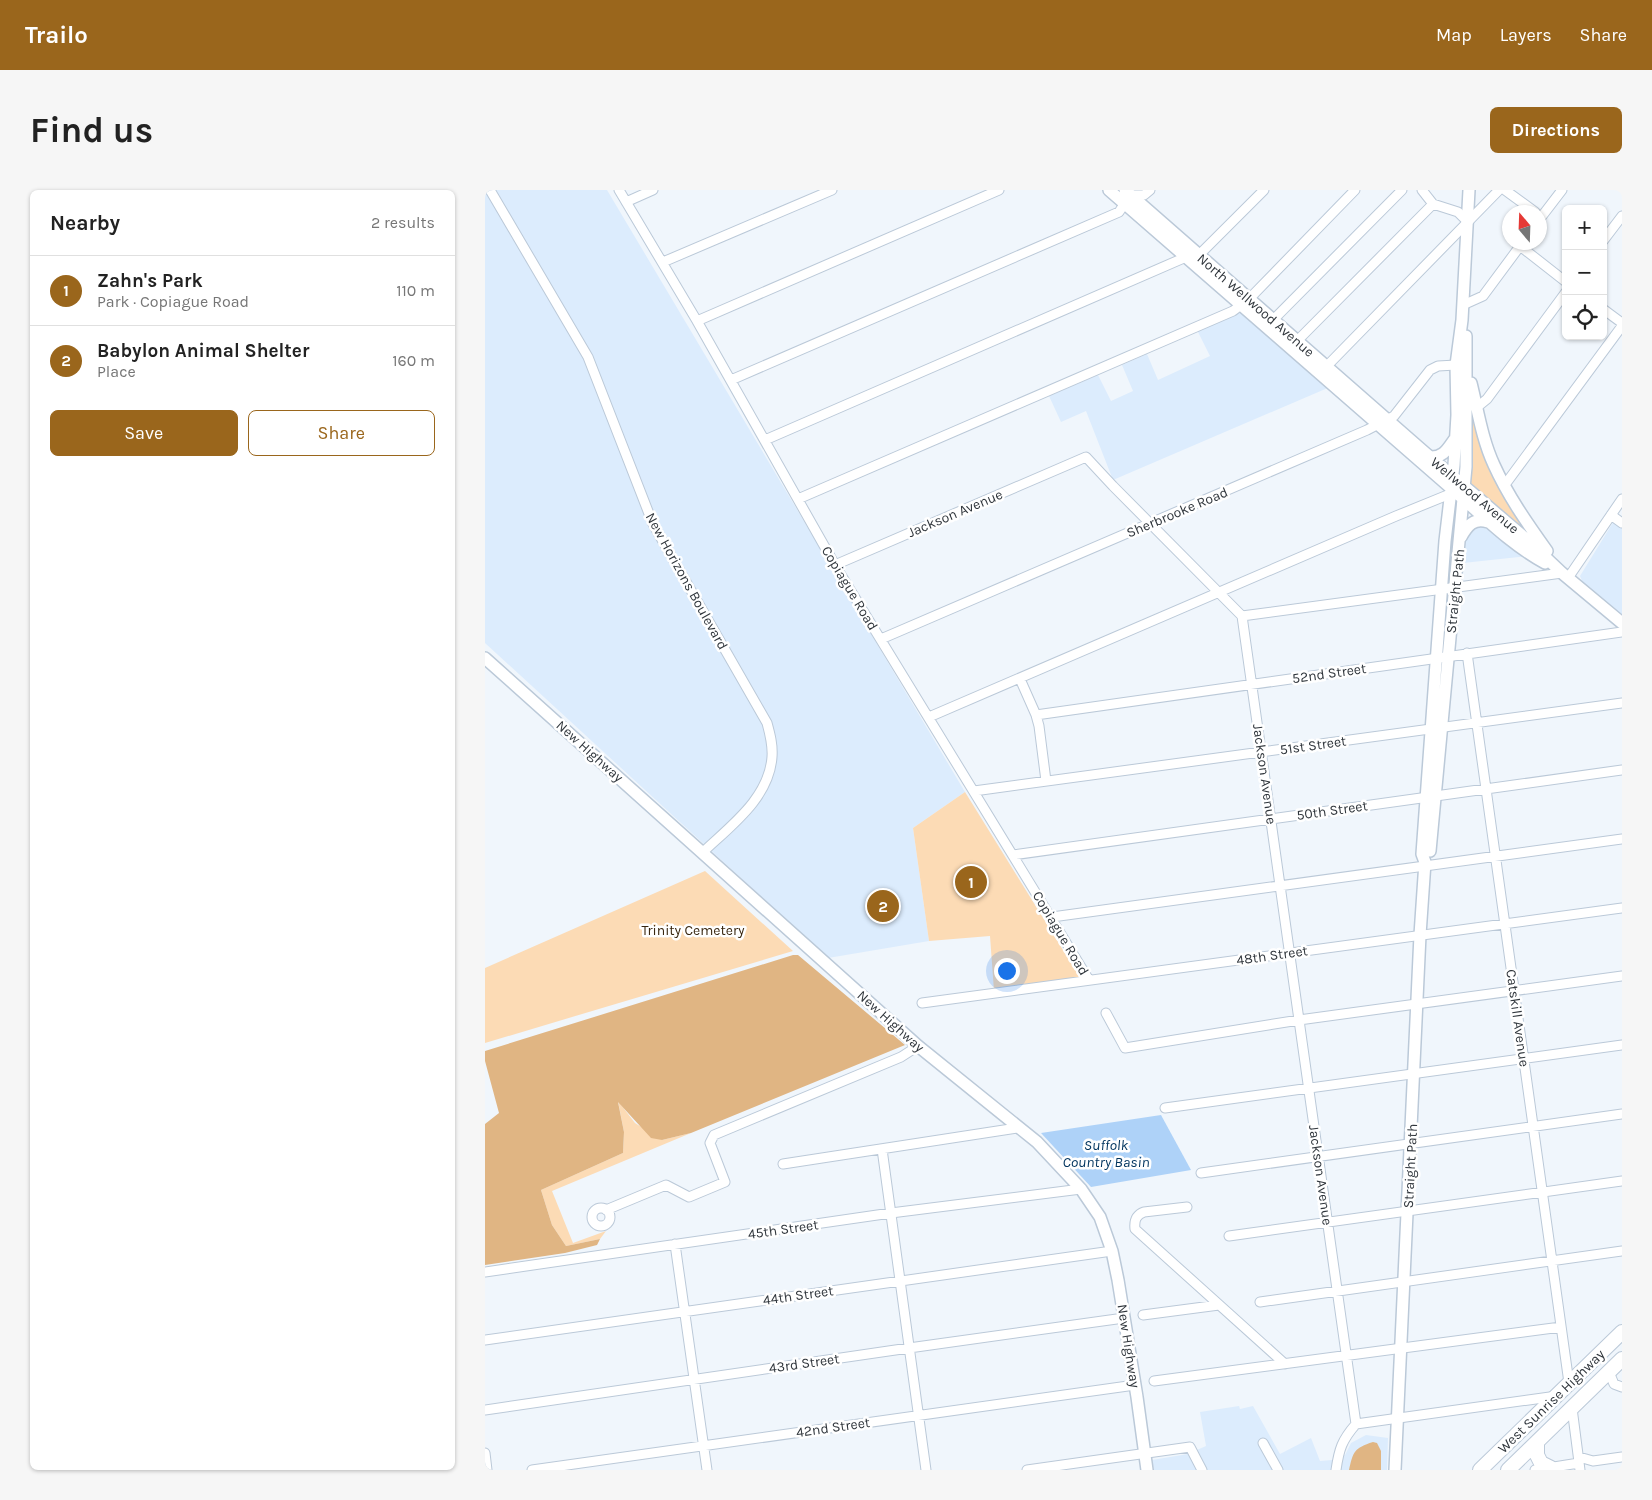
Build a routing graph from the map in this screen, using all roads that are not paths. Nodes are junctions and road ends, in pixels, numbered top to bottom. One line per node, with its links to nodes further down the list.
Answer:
1 (490, 190): 83 (street, New Horizons Boulevard)
2 (619, 190): 17 (street, Copiague Road)
3 (653, 190): 17 (street)
4 (832, 190): 28 (street)
5 (999, 190): 35 (street)
6 (1109, 190): 16 (main road, North Wellwood Avenue)
7 (1150, 190): 16 (street)
8 (1264, 190): 26 (street)
9 (1355, 190): 31 (street)
10 (1402, 190): 34 (street)
11 (1421, 190): 18 (street)
12 (1469, 190): 22 (main road, Straight Path)
13 (1499, 190): 22 (street)
14 (1505, 190): 19 (street)
15 (1562, 190): 20 (street)
16 (1127, 195): 26 (main road, North Wellwood Avenue); 27 (main road); 40 (street)
17 (627, 202): 28 (street, Copiague Road)
18 (1433, 204): 22 (street); 37 (street)
19 (1525, 205)
20 (1547, 207)
21 (1622, 216): 23 (street)
22 (1468, 222): 32 (main road, Straight Path); 39 (street)
23 (1607, 237)
24 (1517, 250): 32 (street)
25 (1528, 250): 29 (street)
26 (1199, 255): 27 (street); 31 (main road, North Wellwood Avenue)
27 (1186, 258): 31 (main road); 44 (street)
28 (663, 262): 35 (street, Copiague Road)
29 (1562, 279)
30 (1564, 295): 41 (street)
31 (1245, 302): 34 (main road, North Wellwood Avenue); 39 (main road); 48 (street)
32 (1463, 305): 38 (main road, Straight Path)
33 (1607, 312): 36 (street)
34 (1273, 320): 37 (main road, North Wellwood Avenue)
35 (697, 321): 40 (street, Copiague Road)
36 (1622, 325): 46 (street)
37 (1297, 341): 39 (main road, North Wellwood Avenue)
38 (1461, 363): 41 (main road); 42 (street, Sherbrooke Road); 43 (main road, Straight Path); 47 (main road, Straight Path)
39 (1323, 370): 42 (main road, North Wellwood Avenue)
40 (731, 380): 44 (street, Copiague Road)
41 (1476, 408): 46 (main road)
42 (1382, 422): 45 (main road, Wellwood Avenue); 47 (main road); 52 (street, Sherbrooke Road)
43 (1455, 439): 45 (main road); 47 (main road, Straight Path)
44 (765, 440): 48 (street, Copiague Road)
45 (1429, 457): 47 (main road, Wellwood Avenue)
46 (1504, 486): 57 (main road)
47 (1457, 489): 51 (main road, Wellwood Avenue); 54 (main road, Straight Path); 55 (main road); 57 (main road, Wellwood Avenue); 59 (main road, Straight Path); 60 (street)
48 (798, 499): 56 (street, Copiague Road)
49 (1622, 499): 50 (street)
50 (1611, 515): 53 (street); 57 (street)
51 (1488, 522): 54 (main road); 57 (main road, Wellwood Avenue)
52 (1151, 523): 56 (street, Jackson Avenue); 60 (street, Jackson Avenue); 64 (street, Sherbrooke Road)
53 (1622, 523)
54 (1460, 539): 55 (main road, Straight Path)
55 (1458, 556): 58 (main road, Straight Path)
56 (835, 565): 64 (street, Copiague Road)
57 (1565, 575): 58 (street); 62 (main road, Wellwood Avenue)
58 (1455, 587): 59 (street); 66 (main road, Straight Path)
59 (1443, 589): 61 (street); 66 (main road, Straight Path)
60 (1219, 592): 61 (street, Jackson Avenue); 68 (street)
61 (1242, 616): 69 (street, Jackson Avenue)
62 (1622, 623)
63 (1622, 632): 65 (street, 52nd Street)
64 (881, 639): 72 (street, Copiague Road)
65 (1467, 654): 66 (street, 52nd Street); 73 (street, Catskill Avenue)
66 (1443, 657): 69 (street, 52nd Street); 74 (main road, Straight Path)
67 (485, 658): 83 (main road, New Highway)
68 (1020, 678): 71 (street); 72 (street)
69 (1252, 684): 71 (street, 52nd Street); 75 (street, Jackson Avenue)
70 (1622, 703): 73 (street, 51st Street)
71 (1036, 715): 77 (street)
72 (929, 717): 79 (street, Copiague Road)
73 (1477, 722): 74 (street, 51st Street); 78 (street, Catskill Avenue)
74 (1437, 728): 75 (street, 51st Street); 80 (main road, Straight Path)
75 (1261, 752): 77 (street, 51st Street); 81 (street, Jackson Avenue)
76 (1622, 770): 78 (street, 50th Street)
77 (1046, 781): 79 (street, 51st Street)
78 (1486, 789): 80 (street, 50th Street); 85 (street, Catskill Avenue)
79 (974, 791): 84 (street, Copiague Road)
80 (1431, 797): 81 (street, 50th Street); 86 (main road, Straight Path)
81 (1271, 819): 84 (street, 50th Street); 87 (street, Jackson Avenue)
82 (1622, 839): 85 (street)
83 (702, 853): 101 (main road, New Highway)
84 (1013, 855): 89 (street, Copiague Road)
85 (1495, 856): 86 (street); 90 (street, Catskill Avenue)
86 (1425, 864): 87 (street); 91 (main road, Straight Path)
87 (1280, 885): 89 (street); 92 (street, Jackson Avenue)
88 (1622, 908): 90 (street, 48th Street)
89 (1052, 917): 94 (street, Copiague Road)
90 (1505, 924): 91 (street, 48th Street); 95 (street, Catskill Avenue)
91 (1421, 935): 92 (street, 48th Street); 97 (main road, Straight Path)
92 (1290, 953): 94 (street, 48th Street); 99 (street, Jackson Avenue)
93 (1622, 976): 95 (street)
94 (1089, 980): 96 (street, 48th Street)
95 (1514, 991): 97 (street); 102 (street, Catskill Avenue)
96 (922, 1003)
97 (1418, 1004): 99 (street); 103 (main road, Straight Path)
98 (1106, 1013): 99 (street)
99 (1299, 1020): 104 (street, Jackson Avenue)
100 (1622, 1045): 102 (street)
101 (918, 1046): 108 (main road, New Highway); 118 (street)
102 (1523, 1058): 103 (street); 107 (street, Catskill Avenue)
103 (1415, 1073): 104 (street); 109 (main road, Straight Path)
104 (1309, 1088): 105 (street); 111 (street, Jackson Avenue)
105 (1165, 1108)
106 (1622, 1114): 107 (street)
107 (1533, 1126): 109 (street); 116 (street, Catskill Avenue)
108 (1017, 1128): 110 (street); 115 (main road, New Highway)
109 (1412, 1143): 111 (street); 119 (main road, Straight Path)
110 (882, 1148): 112 (street); 120 (street)
111 (1319, 1156): 113 (street); 121 (street, Jackson Avenue)
112 (783, 1164)
113 (1201, 1173)
114 (1622, 1181): 116 (street)
115 (1081, 1189): 120 (street, 45th Street); 124 (main road, New Highway)
116 (1542, 1192): 119 (street); 126 (street, Catskill Avenue)
117 (1187, 1207): 132 (street)
118 (606, 1210)
119 (1408, 1210): 121 (street); 129 (main road, Straight Path)
120 (891, 1214): 123 (street, 45th Street); 128 (street)
121 (1328, 1222): 122 (street); 130 (street, Jackson Avenue)
122 (1229, 1236)
123 (675, 1244): 127 (street, 45th Street); 133 (street)
124 (1112, 1251): 128 (street, 44th Street); 135 (main road, New Highway)
125 (1622, 1251): 126 (street)
126 (1552, 1261): 129 (street); 136 (street, Catskill Avenue)
127 (485, 1272)
128 (900, 1280): 133 (street, 44th Street); 139 (street)
129 (1404, 1282): 130 (street); 140 (main road, Straight Path)
130 (1338, 1291): 131 (street); 141 (street, Jackson Avenue)
131 (1260, 1302)
132 (1219, 1305): 134 (street); 143 (street)
133 (684, 1311): 138 (street, 44th Street); 145 (street)
134 (1143, 1315)
135 (1124, 1318): 139 (street, 43rd Street); 148 (main road, New Highway)
136 (1561, 1327): 140 (street); 147 (street, Catskill Avenue)
137 (1622, 1333): 147 (highway, West Sunrise Highway); 151 (highway)
138 (485, 1340)
139 (909, 1348): 145 (street, 43rd Street); 153 (street)
140 (1401, 1348): 141 (street); 154 (main road, Straight Path)
141 (1347, 1356): 143 (street); 155 (street, Jackson Avenue)
142 (1622, 1359): 144 (highway, West Sunrise Highway)
143 (1285, 1364): 146 (street)
144 (1609, 1372): 149 (street); 151 (highway, West Sunrise Highway)
145 (694, 1379): 152 (street, 43rd Street); 158 (street)
146 (1155, 1381)
147 (1569, 1383): 150 (highway, West Sunrise Highway)
148 (1135, 1384): 153 (street, 42nd Street); 160 (main road, New Highway)
149 (1621, 1387)
150 (1557, 1396): 154 (street); 174 (highway, West Sunrise Highway)
151 (1572, 1408): 156 (highway, West Sunrise Highway); 162 (street)
152 (485, 1410)
153 (919, 1415): 158 (street, 42nd Street); 167 (street)
154 (1398, 1418): 155 (street); 173 (main road, Straight Path)
155 (1356, 1424): 172 (street)
156 (1537, 1442): 163 (highway); 175 (highway, West Sunrise Highway)
157 (1263, 1443): 171 (street)
158 (703, 1446): 165 (street, 42nd Street); 166 (street)
159 (485, 1453): 164 (street)
160 (1145, 1453): 168 (street); 169 (main road, New Highway); 170 (street)
161 (1622, 1457): 162 (street)
162 (1580, 1464): 163 (street)
163 (1551, 1468): 176 (street)
164 (487, 1470)
165 (532, 1470)
166 (707, 1470)
167 (926, 1470)
168 (1027, 1470)
169 (1147, 1470)
170 (1202, 1470)
171 (1278, 1470)
172 (1336, 1470)
173 (1395, 1470)
174 (1480, 1470)
175 (1508, 1470)
176 (1535, 1470)

